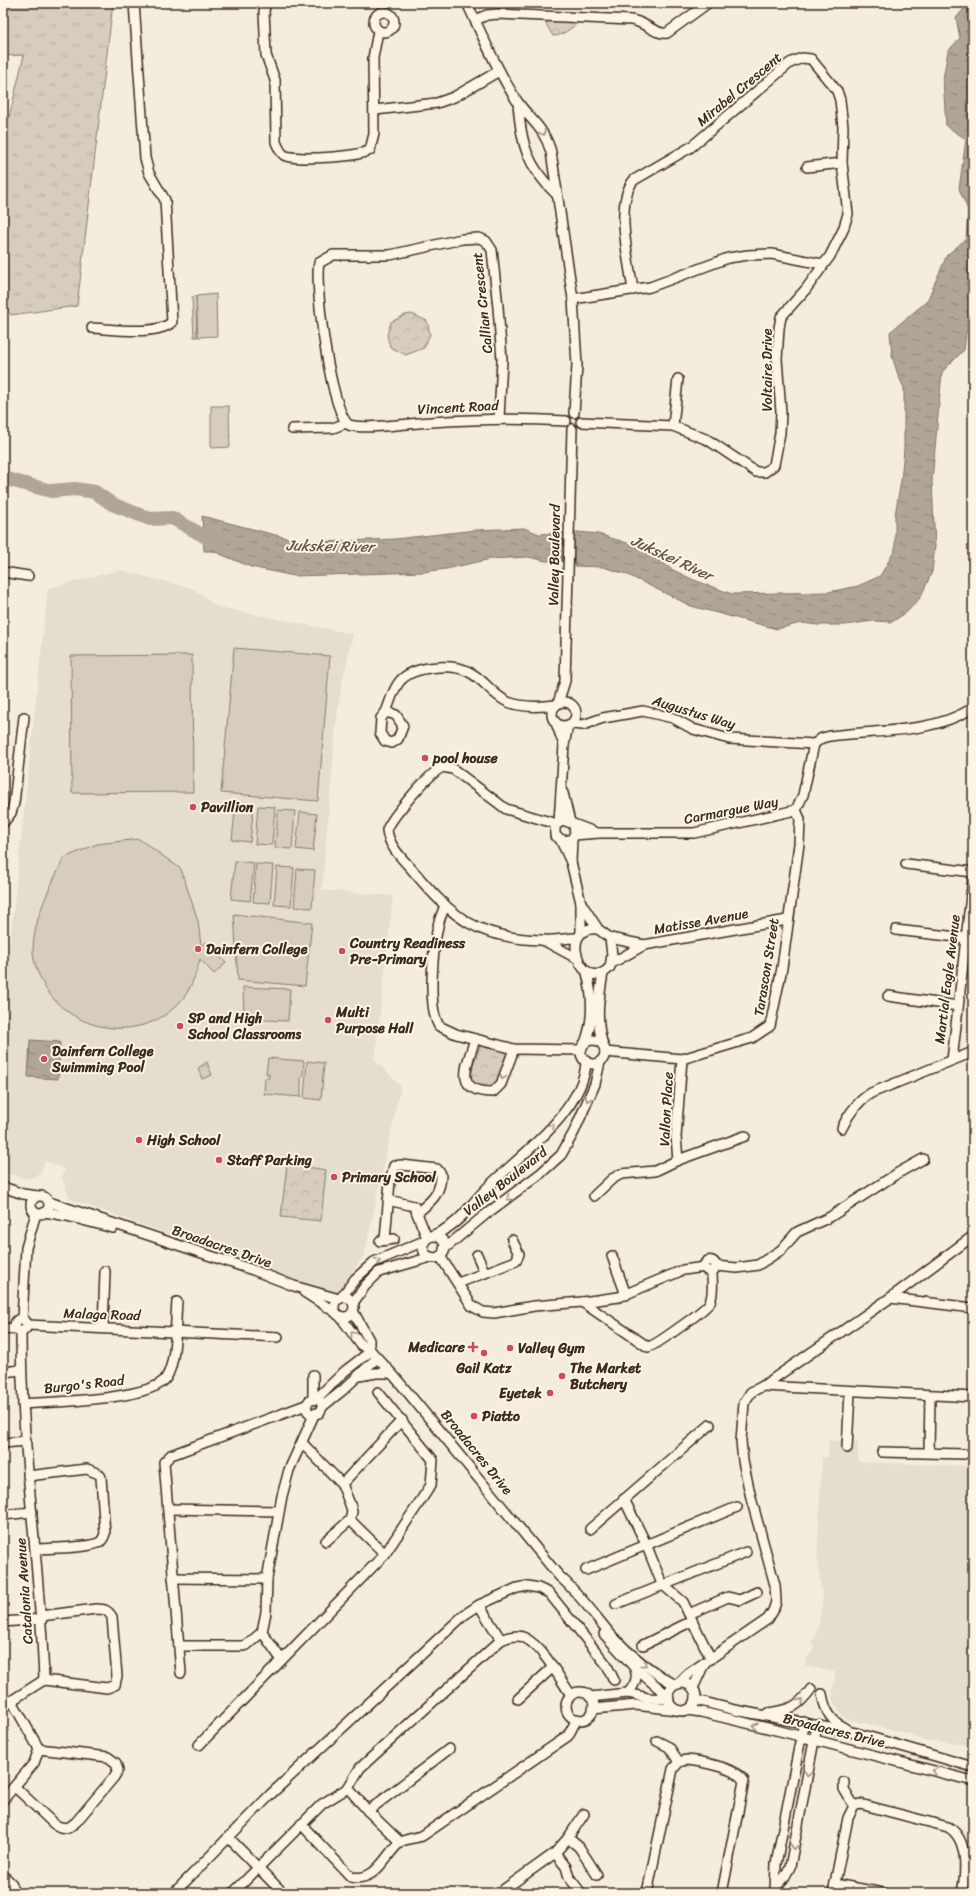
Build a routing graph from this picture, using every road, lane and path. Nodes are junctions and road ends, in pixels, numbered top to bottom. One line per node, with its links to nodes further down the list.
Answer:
1 (134, 3): 16 (street)
2 (266, 3): 9 (street)
3 (467, 3): 5 (street)
4 (708, 3): 5 (street)
5 (475, 20): 7 (street)
6 (378, 31): 9 (street)
7 (499, 71): 8 (street); 9 (street)
8 (518, 103): 12 (street); 12 (street, one-way to 12)
9 (375, 110)
10 (842, 163): 11 (street); 13 (street, Mirabel Crescent); 14 (street, Mirabel Crescent)
11 (807, 167)
12 (557, 195): 15 (street)
13 (822, 264): 14 (street); 23 (street, Voltaire Drive)
14 (633, 290): 15 (street)
15 (573, 299): 18 (street)
16 (92, 328)
17 (678, 378): 23 (street)
18 (574, 414): 20 (street); 21 (street)
19 (499, 418): 20 (street, Vincent Road); 22 (street, Vincent Road); 22 (street, Callian Crescent)
20 (566, 421): 25 (street)
21 (581, 422): 23 (street, Voltaire Drive); 25 (street)
22 (349, 425): 24 (street, Vincent Road)
23 (673, 426)
24 (292, 429)
25 (572, 429): 28 (street, Valley Boulevard)
26 (3, 572): 27 (street)
27 (28, 576)
28 (565, 681): 29 (street, Valley Boulevard); 30 (street, Valley Boulevard)
29 (557, 704): 30 (street); 31 (street); 36 (street)
30 (570, 704): 34 (street)
31 (535, 707): 33 (street); 36 (street)
32 (973, 708): 39 (street, Augustus Way)
33 (386, 712)
34 (576, 712): 37 (street); 38 (street)
35 (24, 717): 44 (street)
36 (554, 718): 38 (street); 40 (street)
37 (592, 721): 38 (street, Augustus Way); 39 (street, Augustus Way)
38 (570, 725): 40 (street)
39 (814, 744): 42 (street)
40 (564, 745): 41 (street)
41 (562, 790): 45 (street); 46 (street)
42 (796, 810): 48 (street, Carmargue Way); 58 (street, Tarascon Street)
43 (536, 819): 45 (street); 47 (street); 57 (street)
44 (3, 823)
45 (558, 823): 46 (street); 47 (street)
46 (572, 823): 48 (street, Carmargue Way); 49 (street)
47 (554, 833): 50 (street)
48 (599, 833): 49 (street, Carmargue Way)
49 (573, 837): 50 (street); 51 (street)
50 (561, 841): 51 (street)
51 (572, 862): 56 (street)
52 (906, 864): 53 (street)
53 (973, 872)
54 (973, 878): 55 (street, Martial Eagle Avenue)
55 (972, 893): 63 (street, Martial Eagle Avenue)
56 (581, 903): 59 (street); 61 (street)
57 (445, 905): 64 (street); 73 (street)
58 (787, 920): 65 (street, Matisse Avenue); 78 (street, Tarascon Street)
59 (598, 929): 61 (street); 62 (street)
60 (896, 930): 63 (street)
61 (579, 935): 64 (street); 67 (street)
62 (610, 938): 65 (street, Matisse Avenue); 68 (street)
63 (966, 938): 66 (street, Martial Eagle Avenue)
64 (543, 940): 67 (street)
65 (644, 945): 68 (street, Matisse Avenue)
66 (968, 958): 72 (street, Martial Eagle Avenue)
67 (578, 959): 69 (street)
68 (612, 963): 70 (street)
69 (587, 973): 70 (street); 74 (street)
70 (604, 973): 75 (street)
71 (888, 996): 72 (street)
72 (958, 1006): 79 (street, Martial Eagle Avenue)
73 (475, 1039): 76 (street); 76 (street, one-way to 73)
74 (583, 1047): 75 (street); 76 (street); 80 (street)
75 (604, 1048): 78 (street, Tarascon Street); 81 (street)
76 (514, 1049)
77 (973, 1052): 79 (street)
78 (682, 1059): 85 (street, Vallon Place)
79 (952, 1060): 82 (street)
80 (586, 1061): 81 (street); 92 (street, Valley Boulevard, one-way to 80)
81 (600, 1062): 95 (street, Valley Boulevard, one-way to 95)
82 (842, 1128)
83 (745, 1136): 85 (street, Vallon Place)
84 (923, 1159): 104 (street)
85 (678, 1160): 89 (street, Vallon Place)
86 (3, 1187): 87 (street, Broadacres Drive)
87 (23, 1194): 88 (street, Broadacres Drive); 93 (street)
88 (38, 1196): 91 (street, Broadacres Drive); 93 (street)
89 (594, 1196)
90 (388, 1200): 94 (street); 94 (street); 99 (street)
91 (49, 1202): 93 (street); 96 (street, Broadacres Drive)
92 (475, 1202): 95 (street); 98 (street, Valley Boulevard)
93 (38, 1210): 96 (street, Broadacres Drive); 119 (street, Catalonia Avenue)
94 (418, 1212): 98 (street)
95 (485, 1215): 101 (street, Valley Boulevard)
96 (140, 1233): 110 (street, Broadacres Drive)
97 (973, 1236): 113 (street)
98 (427, 1238): 101 (street); 101 (street); 107 (street, Valley Boulevard, one-way to 98)
99 (394, 1239)
100 (512, 1240): 106 (street)
101 (438, 1254): 108 (street, Valley Boulevard); 109 (street)
102 (477, 1255): 106 (street)
103 (612, 1256): 111 (street)
104 (711, 1268): 111 (street); 115 (street)
105 (105, 1271): 121 (street)
106 (485, 1273): 109 (street)
107 (360, 1274): 108 (street); 112 (street, Valley Boulevard)
108 (369, 1281): 116 (street, Valley Boulevard)
109 (458, 1283): 115 (street)
110 (294, 1286): 112 (street, Broadacres Drive); 118 (street, Broadacres Drive)
111 (626, 1295): 115 (street)
112 (340, 1298): 116 (street, Broadacres Drive); 118 (street)
113 (890, 1298): 117 (street); 131 (street)
114 (177, 1302): 122 (street)
115 (582, 1302)
116 (353, 1307): 118 (street); 124 (street, Broadacres Drive)
117 (973, 1308)
118 (338, 1314): 124 (street, Broadacres Drive, one-way to 118)
119 (22, 1326): 120 (street, Malaga Road); 121 (street, Malaga Road); 125 (street, Catalonia Avenue)
120 (3, 1328)
121 (103, 1328): 122 (street, Malaga Road)
122 (175, 1330): 123 (street, Malaga Road); 137 (street, Burgo's Road)
123 (278, 1337)
124 (372, 1353): 126 (street); 128 (street, Broadacres Drive); 130 (street)
125 (21, 1370): 127 (street); 137 (street, Catalonia Avenue)
126 (345, 1371): 130 (street); 136 (street)
127 (3, 1372)
128 (391, 1373): 130 (street); 166 (street, Broadacres Drive)
129 (313, 1375): 136 (street)
130 (356, 1378): 139 (street)
131 (763, 1386): 133 (street); 181 (street)
132 (378, 1392): 141 (street)
133 (850, 1392): 134 (street); 146 (street)
134 (930, 1396): 135 (street); 148 (street)
135 (973, 1397)
136 (314, 1399): 138 (street); 139 (street)
137 (23, 1404): 143 (street, Catalonia Avenue)
138 (306, 1405): 140 (street); 154 (street)
139 (323, 1406): 140 (street)
140 (314, 1415): 145 (street)
141 (402, 1420): 151 (street); 164 (street)
142 (710, 1425): 152 (street)
143 (26, 1441): 144 (street); 150 (street, Catalonia Avenue)
144 (3, 1443)
145 (302, 1443): 151 (street); 155 (street)
146 (847, 1448)
147 (882, 1452): 148 (street)
148 (929, 1452): 149 (street)
149 (964, 1454)
150 (28, 1476): 156 (street, Catalonia Avenue); 162 (street)
151 (342, 1484): 158 (street)
152 (624, 1499): 159 (street); 161 (street)
153 (737, 1507): 161 (street)
154 (168, 1509): 155 (street); 167 (street)
155 (279, 1510): 168 (street)
156 (32, 1512): 157 (street); 162 (street, Catalonia Avenue)
157 (3, 1515)
158 (350, 1520): 160 (street); 164 (street)
159 (590, 1529)
160 (326, 1541)
161 (646, 1544): 165 (street); 169 (street)
162 (36, 1549): 173 (street, Catalonia Avenue)
163 (746, 1552): 169 (street)
164 (385, 1554): 180 (street)
165 (586, 1570)
166 (559, 1576): 182 (street, Broadacres Drive); 187 (street, Broadacres Drive, one-way to 187)
167 (173, 1578): 168 (street); 179 (street)
168 (267, 1579): 176 (street)
169 (662, 1584): 171 (street); 174 (street)
170 (757, 1592): 174 (street)
171 (616, 1604)
172 (479, 1605): 177 (street); 186 (street); 225 (street)
173 (41, 1617): 175 (street); 185 (street, Catalonia Avenue); 185 (street)
174 (690, 1618): 178 (street); 181 (street)
175 (3, 1622)
176 (262, 1632): 179 (street); 180 (street)
177 (501, 1640): 183 (street); 217 (street)
178 (642, 1645)
179 (179, 1646): 184 (street)
180 (281, 1659): 209 (street)
181 (708, 1661): 187 (street); 188 (street)
182 (634, 1667): 190 (street); 194 (street, Broadacres Drive)
183 (552, 1668): 192 (street); 195 (street)
184 (181, 1673)
185 (44, 1680): 197 (street)
186 (614, 1680)
187 (677, 1684): 188 (street, Broadacres Drive); 194 (street)
188 (693, 1688): 196 (street)
189 (811, 1689): 201 (street, one-way to 189)
190 (628, 1693): 193 (street); 194 (street)
191 (822, 1694): 205 (street)
192 (571, 1695): 193 (street); 202 (street)
193 (590, 1697): 199 (street)
194 (668, 1698): 200 (street, Broadacres Drive)
195 (518, 1699)
196 (696, 1700): 200 (street); 201 (street, Broadacres Drive)
197 (12, 1701): 198 (street); 211 (street)
198 (3, 1706)
199 (593, 1709): 200 (street); 202 (street)
200 (682, 1710): 206 (street, Broadacres Drive, one-way to 200)
201 (762, 1714): 203 (street, Broadacres Drive)
202 (577, 1719): 227 (street)
203 (804, 1722): 204 (street, Broadacres Drive); 206 (street)
204 (817, 1725): 205 (street, Broadacres Drive); 207 (street)
205 (856, 1733): 213 (street, Broadacres Drive)
206 (801, 1737): 207 (street, Broadacres Drive); 218 (street)
207 (815, 1740): 214 (street, Broadacres Drive, one-way to 207); 219 (street, one-way to 219)
208 (657, 1741): 212 (street)
209 (199, 1745)
210 (449, 1749): 222 (street)
211 (39, 1750): 216 (street); 216 (street)
212 (678, 1762): 240 (street); 241 (street)
213 (973, 1767)
214 (973, 1781)
215 (844, 1782): 221 (street)
216 (15, 1787): 220 (street)
217 (348, 1788): 222 (street); 224 (street)
218 (790, 1796): 219 (street); 233 (street)
219 (804, 1798): 233 (street, one-way to 233)
220 (3, 1800)
221 (854, 1806): 232 (street); 244 (street)
222 (368, 1811): 227 (street)
223 (584, 1814): 226 (street)
224 (302, 1824): 227 (street); 229 (street)
225 (228, 1837): 229 (street); 234 (street)
226 (568, 1838): 228 (street); 231 (street)
227 (400, 1842)
228 (555, 1853): 238 (street); 239 (street)
229 (259, 1867): 236 (street); 237 (street)
230 (3, 1875): 235 (street)
231 (597, 1875)
232 (835, 1884): 242 (street); 243 (street)
233 (776, 1890)
234 (175, 1892)
235 (11, 1893)
236 (233, 1893)
237 (283, 1893)
238 (499, 1893)
239 (581, 1893)
240 (647, 1893)
241 (722, 1893)
242 (833, 1893)
243 (883, 1893)
244 (962, 1893)

